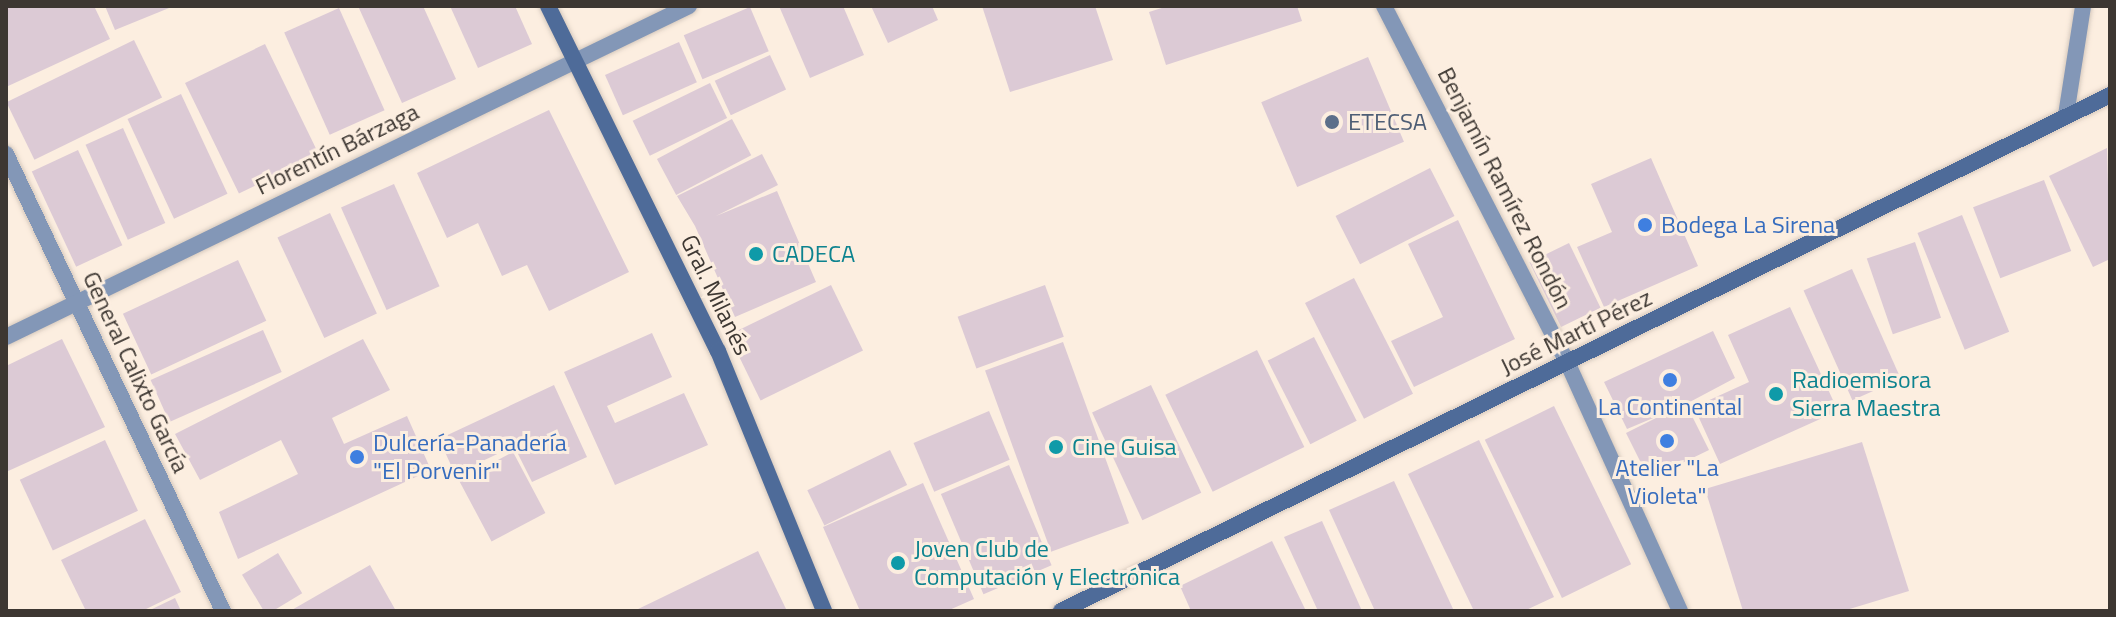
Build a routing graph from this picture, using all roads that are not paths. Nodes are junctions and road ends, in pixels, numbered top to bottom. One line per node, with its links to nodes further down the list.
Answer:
1 (548, 6): 5 (street, Gral. Milanés)
2 (689, 6): 5 (street, Florentín Bárzaga)
3 (1384, 6): 11 (street, Benjamín Ramírez Rondón)
4 (2083, 6): 7 (street)
5 (575, 61): 9 (street, Florentín Bárzaga); 13 (street, Gral. Milanés)
6 (2110, 95): 7 (street, José Martí Pérez)
7 (2066, 115): 11 (street, José Martí Pérez)
8 (6, 154): 9 (street, General Calixto García)
9 (76, 302): 10 (street, Florentín Bárzaga); 12 (street, General Calixto García)
10 (6, 337)
11 (1568, 364): 14 (street, José Martí Pérez); 15 (street, Benjamín Ramírez Rondón)
12 (223, 611)
13 (824, 611)
14 (1061, 611)
15 (1680, 611)

